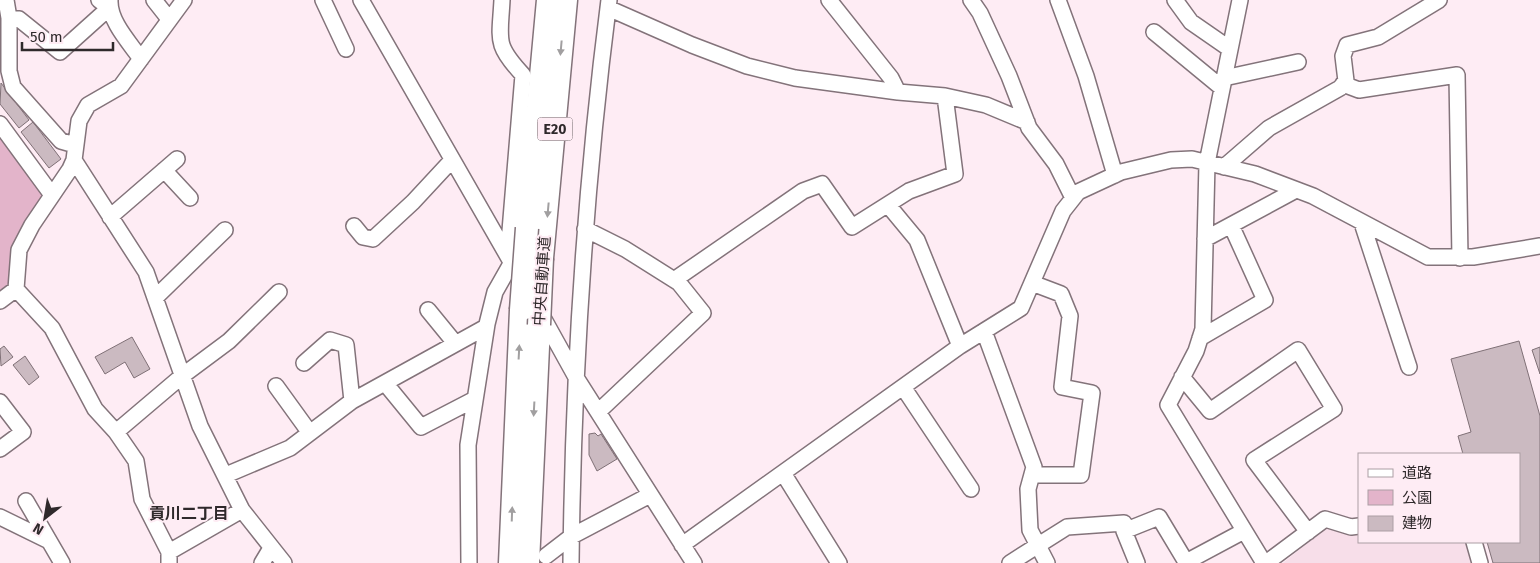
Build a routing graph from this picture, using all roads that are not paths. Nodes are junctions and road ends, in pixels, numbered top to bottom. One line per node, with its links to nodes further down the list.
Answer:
1 (6, 0): 18 (street)
2 (154, 0): 19 (street)
3 (184, 0): 19 (street)
4 (322, 0): 21 (street)
5 (362, 0): 33 (street)
6 (502, 0): 52 (street)
7 (548, 0): 104 (highway, 中央自動車道 / E20, one-way to 7, bridge)
8 (566, 0): 99 (highway, 中央自動車道 / E20, one-way to 99, bridge)
9 (829, 0): 27 (street)
10 (971, 0): 29 (street)
11 (1058, 0): 37 (street)
12 (1175, 0): 22 (street)
13 (1225, 0): 17 (street)
14 (1439, 0): 26 (street)
15 (106, 3): 18 (street); 23 (street)
16 (609, 4): 27 (street); 47 (street)
17 (1239, 4): 22 (street)
18 (9, 18): 31 (street)
19 (169, 19): 23 (street)
20 (1154, 32): 25 (street)
21 (346, 49)
22 (1230, 49): 25 (street)
23 (142, 59): 31 (street)
24 (1298, 62): 25 (street)
25 (1223, 83): 34 (street)
26 (1344, 84): 35 (street); 51 (street)
27 (898, 92): 28 (street)
28 (944, 96): 29 (street); 42 (street)
29 (1027, 122): 41 (street)
30 (0, 124): 39 (street)
31 (75, 152): 39 (street); 43 (street)
32 (177, 159): 36 (street)
33 (452, 160): 46 (street); 52 (street)
34 (1207, 163): 35 (street); 37 (street); 49 (street)
35 (1224, 167): 38 (street)
36 (164, 170): 40 (street); 43 (street)
37 (1114, 175): 41 (street)
38 (1296, 190): 44 (street); 45 (street)
39 (52, 195): 55 (street)
40 (190, 198)
41 (1073, 198): 54 (street)
42 (888, 205): 53 (street); 64 (street)
43 (110, 217): 57 (street)
44 (1362, 223): 51 (street); 66 (street)
45 (1231, 225): 49 (street); 62 (street)
46 (354, 226)
47 (585, 229): 53 (street); 69 (street)
48 (225, 230): 57 (street)
49 (1205, 239): 62 (street)
50 (1540, 246): 51 (street)
51 (1460, 258)
52 (510, 259): 60 (street); 69 (street)
53 (674, 280): 76 (street)
54 (1032, 283): 61 (street); 81 (street)
55 (16, 288): 58 (street); 77 (street)
56 (279, 292): 67 (street)
57 (156, 297): 67 (street)
58 (0, 301)
59 (428, 310): 63 (street)
60 (486, 327): 63 (street); 73 (street)
61 (984, 331): 64 (street); 81 (street)
62 (1200, 338): 68 (street)
63 (455, 343): 70 (street)
64 (960, 346): 72 (street)
65 (304, 363): 74 (street)
66 (1409, 367)
67 (182, 376): 77 (street); 82 (street)
68 (1182, 377): 90 (street); 91 (street)
69 (576, 379): 76 (street); 92 (street)
70 (385, 383): 73 (street); 74 (street)
71 (276, 386): 78 (street)
72 (903, 387): 80 (street); 83 (street)
73 (475, 399): 103 (street)
74 (352, 401): 78 (street)
75 (0, 402): 79 (street)
76 (598, 412): 84 (street)
77 (116, 432): 98 (street)
78 (310, 433): 82 (street)
79 (0, 449)
80 (783, 473): 95 (street); 107 (street)
81 (1032, 475): 96 (street)
82 (226, 476): 86 (street)
83 (971, 490)
84 (650, 494): 92 (street); 95 (street)
85 (26, 501): 93 (street)
86 (242, 510): 97 (street); 98 (street)
87 (0, 517): 93 (street)
88 (1124, 523): 96 (street)
89 (1358, 526): 91 (street)
90 (1244, 531): 111 (street); 112 (street)
91 (1308, 532): 112 (street)
92 (572, 536): 99 (street); 105 (street)
93 (49, 541): 100 (street)
94 (1474, 543): 113 (street)
95 (682, 545): 106 (street)
96 (1038, 546): 108 (street); 109 (street)
97 (270, 548): 101 (street); 102 (street)
98 (169, 557)
99 (537, 559)
100 (62, 563)
101 (262, 563)
102 (284, 563)
103 (469, 563)
104 (510, 563)
105 (571, 563)
106 (694, 563)
107 (839, 563)
108 (1010, 563)
109 (1047, 563)
110 (1137, 563): 111 (street)
111 (1186, 563)
112 (1265, 563)
113 (1480, 563)

